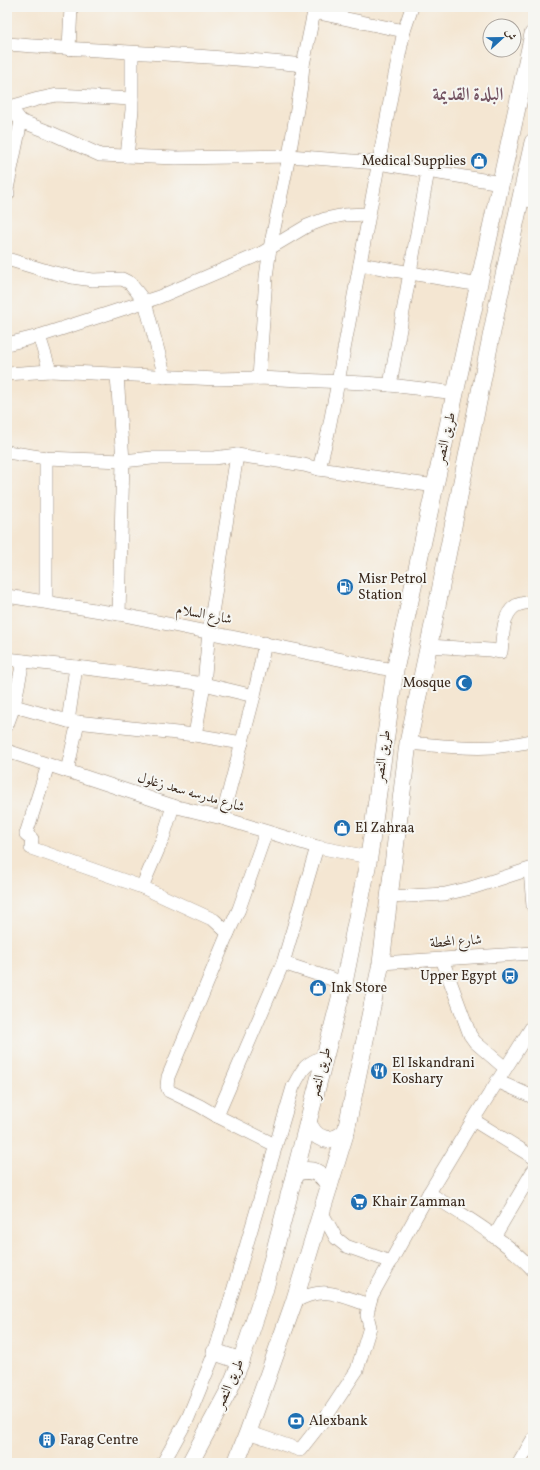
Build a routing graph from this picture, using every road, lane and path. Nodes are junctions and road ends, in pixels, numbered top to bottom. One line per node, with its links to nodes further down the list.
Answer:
1 (71, 7): 7 (street)
2 (412, 7): 4 (street)
3 (315, 9): 4 (street); 9 (street)
4 (404, 31): 16 (street)
5 (533, 34): 18 (main road, طريق النصر)
6 (7, 44): 7 (street)
7 (69, 49): 8 (street)
8 (132, 53): 9 (street); 10 (street)
9 (303, 65): 15 (street)
10 (132, 99): 11 (street); 14 (street)
11 (8, 106): 12 (street)
12 (21, 121): 14 (street); 19 (street)
13 (533, 142): 20 (main road, طريق النصر)
14 (127, 156): 15 (street)
15 (289, 156): 16 (street); 22 (street)
16 (378, 163): 17 (street); 21 (street)
17 (428, 171): 18 (street); 25 (street)
18 (501, 183): 26 (main road, طريق النصر)
19 (8, 194)
20 (527, 200): 50 (main road, طريق النصر)
21 (368, 214): 22 (street); 24 (street)
22 (270, 248): 27 (street); 34 (street)
23 (7, 259): 27 (street)
24 (360, 264): 25 (street); 35 (street)
25 (410, 272): 26 (street); 36 (street)
26 (479, 285): 37 (main road, طريق النصر)
27 (145, 302): 28 (street); 33 (street)
28 (39, 336): 29 (street); 30 (street)
29 (7, 344)
30 (50, 372): 31 (street); 32 (street)
31 (7, 374)
32 (117, 375): 33 (street); 41 (street)
33 (165, 377): 34 (street)
34 (259, 378): 35 (street)
35 (338, 382): 36 (street); 42 (street)
36 (390, 384): 37 (street)
37 (456, 393): 43 (main road, طريق النصر)
38 (7, 452): 40 (street)
39 (237, 455): 41 (street); 42 (street); 48 (street)
40 (46, 458): 41 (street); 45 (street)
41 (122, 461): 47 (street)
42 (320, 469): 43 (street)
43 (434, 486): 54 (main road, طريق النصر)
44 (7, 596): 45 (street, شارع السلام)
45 (46, 602): 47 (street, شارع السلام)
46 (533, 602): 50 (street)
47 (120, 614): 48 (street, شارع السلام)
48 (209, 632): 49 (street, شارع السلام); 55 (street)
49 (265, 643): 54 (street, شارع السلام); 56 (street)
50 (429, 646): 63 (main road, طريق النصر)
51 (7, 659): 52 (street)
52 (23, 661): 53 (street); 57 (street)
53 (76, 667): 55 (street); 58 (street)
54 (395, 670): 71 (main road, طريق النصر)
55 (204, 684): 56 (street); 60 (street)
56 (254, 696): 62 (street)
57 (14, 706): 58 (street); 59 (street)
58 (73, 722): 60 (street); 66 (street)
59 (7, 725)
60 (195, 735): 62 (street)
61 (533, 741): 63 (street)
62 (242, 743): 68 (street)
63 (408, 743): 74 (main road, طريق النصر)
64 (7, 750): 65 (street, شارع مدرسه سعد زغلول)
65 (48, 765): 66 (street, شارع مدرسه سعد زغلول); 73 (street)
66 (67, 771): 67 (street, شارع مدرسه سعد زغلول)
67 (173, 806): 68 (street, شارع مدرسه سعد زغلول); 73 (street)
68 (222, 818): 69 (street, شارع مدرسه سعد زغلول)
69 (266, 832): 70 (street, شارع مدرسه سعد زغلول); 76 (street)
70 (317, 847): 71 (street, شارع مدرسه سعد زغلول); 79 (street)
71 (369, 857): 81 (main road, طريق النصر)
72 (532, 869): 74 (street); 75 (street)
73 (142, 887): 76 (street)
74 (390, 896): 80 (main road, طريق النصر)
75 (533, 906)
76 (228, 933): 87 (street)
77 (533, 953): 78 (street, شارع المحطة)
78 (442, 959): 80 (street, شارع المحطة); 84 (street)
79 (283, 963): 81 (street); 87 (street)
80 (381, 964): 90 (main road, طريق النصر)
81 (344, 983): 83 (main road, طريق النصر)
82 (533, 1025): 84 (street)
83 (326, 1055): 89 (main road, طريق النصر); 91 (street)
84 (505, 1068): 85 (street)
85 (497, 1081): 86 (street); 88 (street)
86 (533, 1098)
87 (217, 1116): 91 (street)
88 (473, 1120): 92 (street); 96 (street)
89 (308, 1122): 90 (main road); 94 (main road, طريق النصر)
90 (346, 1131): 95 (main road, طريق النصر)
91 (275, 1145): 103 (street)
92 (533, 1157)
93 (533, 1171): 98 (street)
94 (295, 1173): 95 (main road); 104 (main road, طريق النصر)
95 (330, 1187): 97 (main road, طريق النصر)
96 (429, 1193): 98 (street); 99 (street)
97 (322, 1213): 99 (street); 101 (main road, طريق النصر)
98 (494, 1236): 100 (street)
99 (391, 1262): 102 (street)
100 (533, 1270)
101 (294, 1302): 102 (street); 105 (main road, طريق النصر)
102 (369, 1305): 105 (street)
103 (215, 1352): 104 (main road); 108 (street)
104 (241, 1361): 109 (main road, طريق النصر)
105 (248, 1432): 107 (main road, طريق النصر)
106 (533, 1439): 110 (street)
107 (240, 1461)
108 (163, 1463)
109 (190, 1463)
110 (519, 1463)

